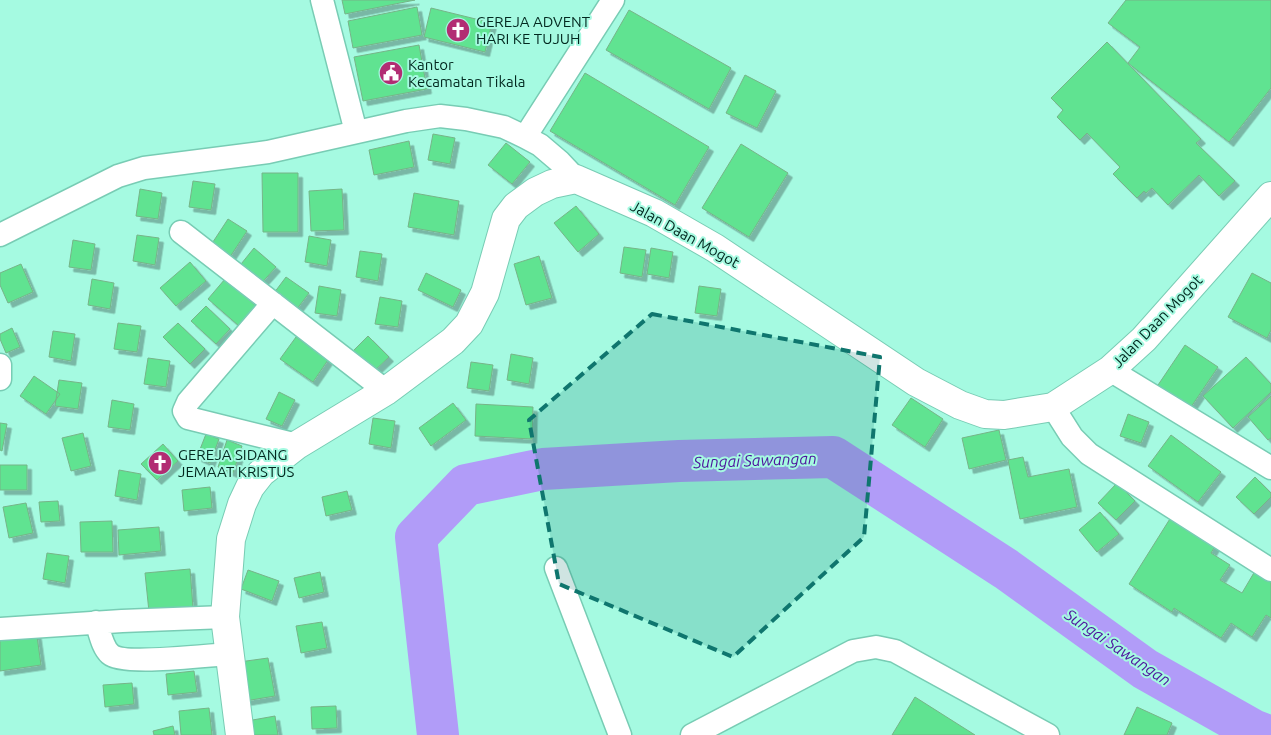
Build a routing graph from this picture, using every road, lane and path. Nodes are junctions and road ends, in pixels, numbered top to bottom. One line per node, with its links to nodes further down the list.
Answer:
1 (322, 0): 3 (street)
2 (613, 0): 4 (street)
3 (356, 132): 4 (street); 8 (street)
4 (525, 137): 5 (street)
5 (576, 179): 13 (main road); 14 (main road, Jalan Daan Mogot)
6 (1271, 196): 11 (main road, Jalan Daan Mogot)
7 (180, 232): 9 (street)
8 (0, 235)
9 (273, 303): 13 (street); 15 (street)
10 (0, 365): 12 (street)
11 (1110, 370): 14 (main road, Jalan Daan Mogot); 16 (street)
12 (0, 379)
13 (386, 391): 15 (main road)
14 (1053, 408): 18 (street)
15 (297, 445): 19 (main road)
16 (1271, 468)
17 (556, 568): 24 (street)
18 (1271, 570)
19 (225, 617): 20 (street); 22 (main road)
20 (96, 622): 21 (street); 22 (street)
21 (0, 629)
22 (230, 654): 23 (main road)
23 (240, 735)
24 (620, 735)
25 (692, 735): 26 (street)
26 (1048, 735)

